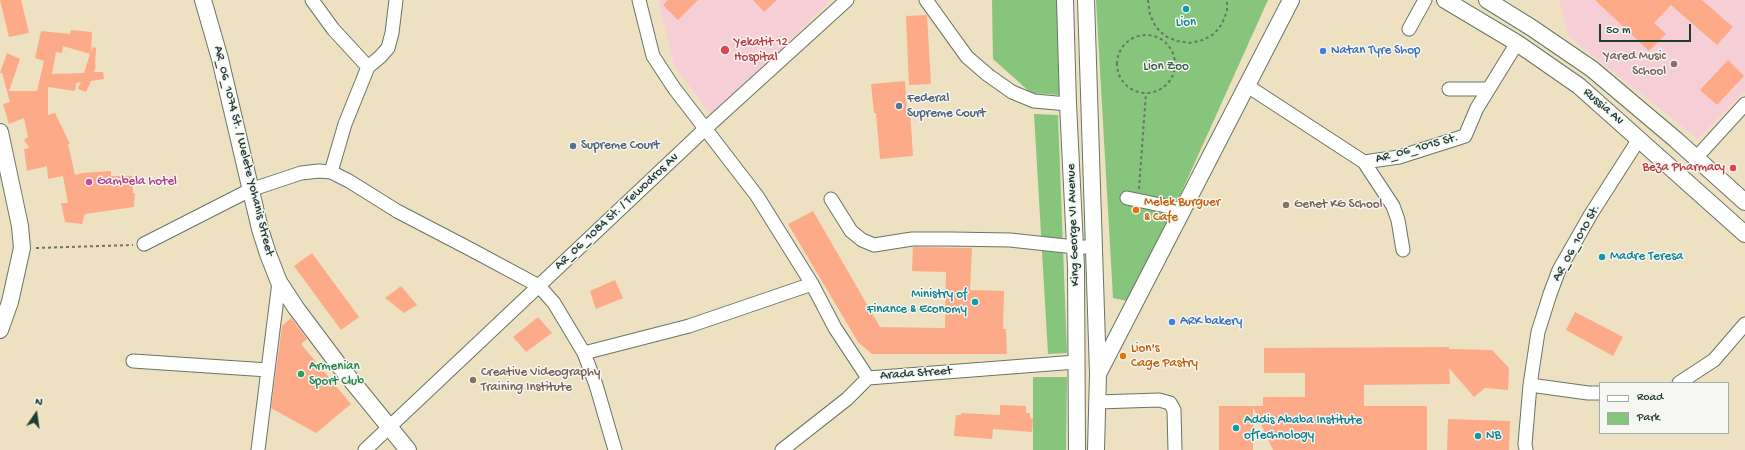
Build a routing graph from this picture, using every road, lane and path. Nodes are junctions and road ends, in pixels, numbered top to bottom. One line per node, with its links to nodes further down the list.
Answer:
1 (203, 0): 38 (main road, AR_06_1074 St. / Welete Yohanis Street)
2 (312, 0): 19 (street)
3 (396, 0): 19 (street)
4 (639, 0): 28 (street)
5 (847, 0): 28 (street, AR_06_1084 St. / Tewodros Av)
6 (926, 0): 26 (street)
7 (1065, 0): 26 (main road, King George VI Avenue)
8 (1086, 0): 32 (main road, King George VI Avenue)
9 (1148, 0): 16 (path)
10 (1228, 0): 16 (path)
11 (1291, 0): 21 (main road)
12 (1425, 0): 15 (street)
13 (1445, 0): 18 (main road, Russia Av)
14 (1487, 0): 20 (main road, Russia Av)
15 (1410, 29)
16 (1165, 36): 17 (path)
17 (1160, 39): 25 (path); 25 (path)
18 (1517, 43): 22 (main road, Russia Av); 24 (street, AR_06_1015 St.)
19 (368, 67): 37 (street)
20 (1592, 69): 22 (main road); 31 (main road, Russia Av)
21 (1246, 85): 36 (street, AR_06_1015 St.); 58 (main road)
22 (1579, 86): 30 (main road, Russia Av)
23 (1449, 89): 24 (street)
24 (1488, 89): 36 (street, AR_06_1015 St.)
25 (1146, 93): 40 (path)
26 (1068, 104): 33 (main road, King George VI Avenue)
27 (1745, 104): 35 (street)
28 (706, 128): 50 (street); 51 (street, AR_06_1084 St. / Tewodros Av)
29 (0, 132): 47 (main road)
30 (1639, 139): 34 (main road, Russia Av); 61 (street, AR_06_1010 St.)
31 (1674, 139): 34 (main road); 35 (main road, Russia Av)
32 (1089, 150): 33 (main road); 46 (main road, King George VI Avenue)
33 (1071, 154): 45 (main road, King George VI Avenue)
34 (1660, 158): 43 (main road, Russia Av)
35 (1695, 159): 41 (main road, Russia Av)
36 (1364, 162): 48 (street, AR_06_1015 St.)
37 (331, 172): 38 (street); 51 (street)
38 (250, 190): 44 (street); 49 (main road, AR_06_1074 St. / Welete Yohanis Street)
39 (831, 199): 45 (street)
40 (1133, 199): 42 (street)
41 (1745, 202)
42 (1175, 208)
43 (1745, 234)
44 (144, 244): 47 (path)
45 (1075, 247): 46 (street); 56 (main road, King George VI Avenue)
46 (1093, 247): 58 (main road, King George VI Avenue)
47 (22, 248): 53 (main road)
48 (1403, 250)
49 (279, 282): 57 (street); 65 (main road, AR_06_1074 St. / Welete Yohanis Street)
50 (812, 284): 54 (street); 59 (street)
51 (539, 286): 54 (street); 65 (street, AR_06_1084 St. / Tewodros Av)
52 (1745, 324): 60 (street)
53 (0, 330)
54 (584, 353): 69 (street)
55 (133, 361): 57 (street)
56 (1076, 362): 59 (street, Arada Street); 62 (main road, King George VI Avenue)
57 (268, 370): 66 (street)
58 (1098, 374): 62 (main road); 64 (main road, King George VI Avenue)
59 (868, 378): 70 (street, Arada Street)
60 (1681, 382)
61 (1530, 385): 63 (street); 74 (street, AR_06_1010 St.)
62 (1077, 389): 71 (main road, King George VI Avenue)
63 (1599, 393)
64 (1097, 402): 72 (main road, King George VI Avenue); 73 (street)
65 (389, 427): 67 (street, AR_06_1084 St. / Tewodros Av); 68 (main road, AR_06_1074 St. / Welete Yohanis Street)
66 (258, 450)
67 (365, 450)
68 (408, 450)
69 (615, 450)
70 (782, 450)
71 (1077, 450)
72 (1096, 450)
73 (1175, 450)
74 (1526, 450)

